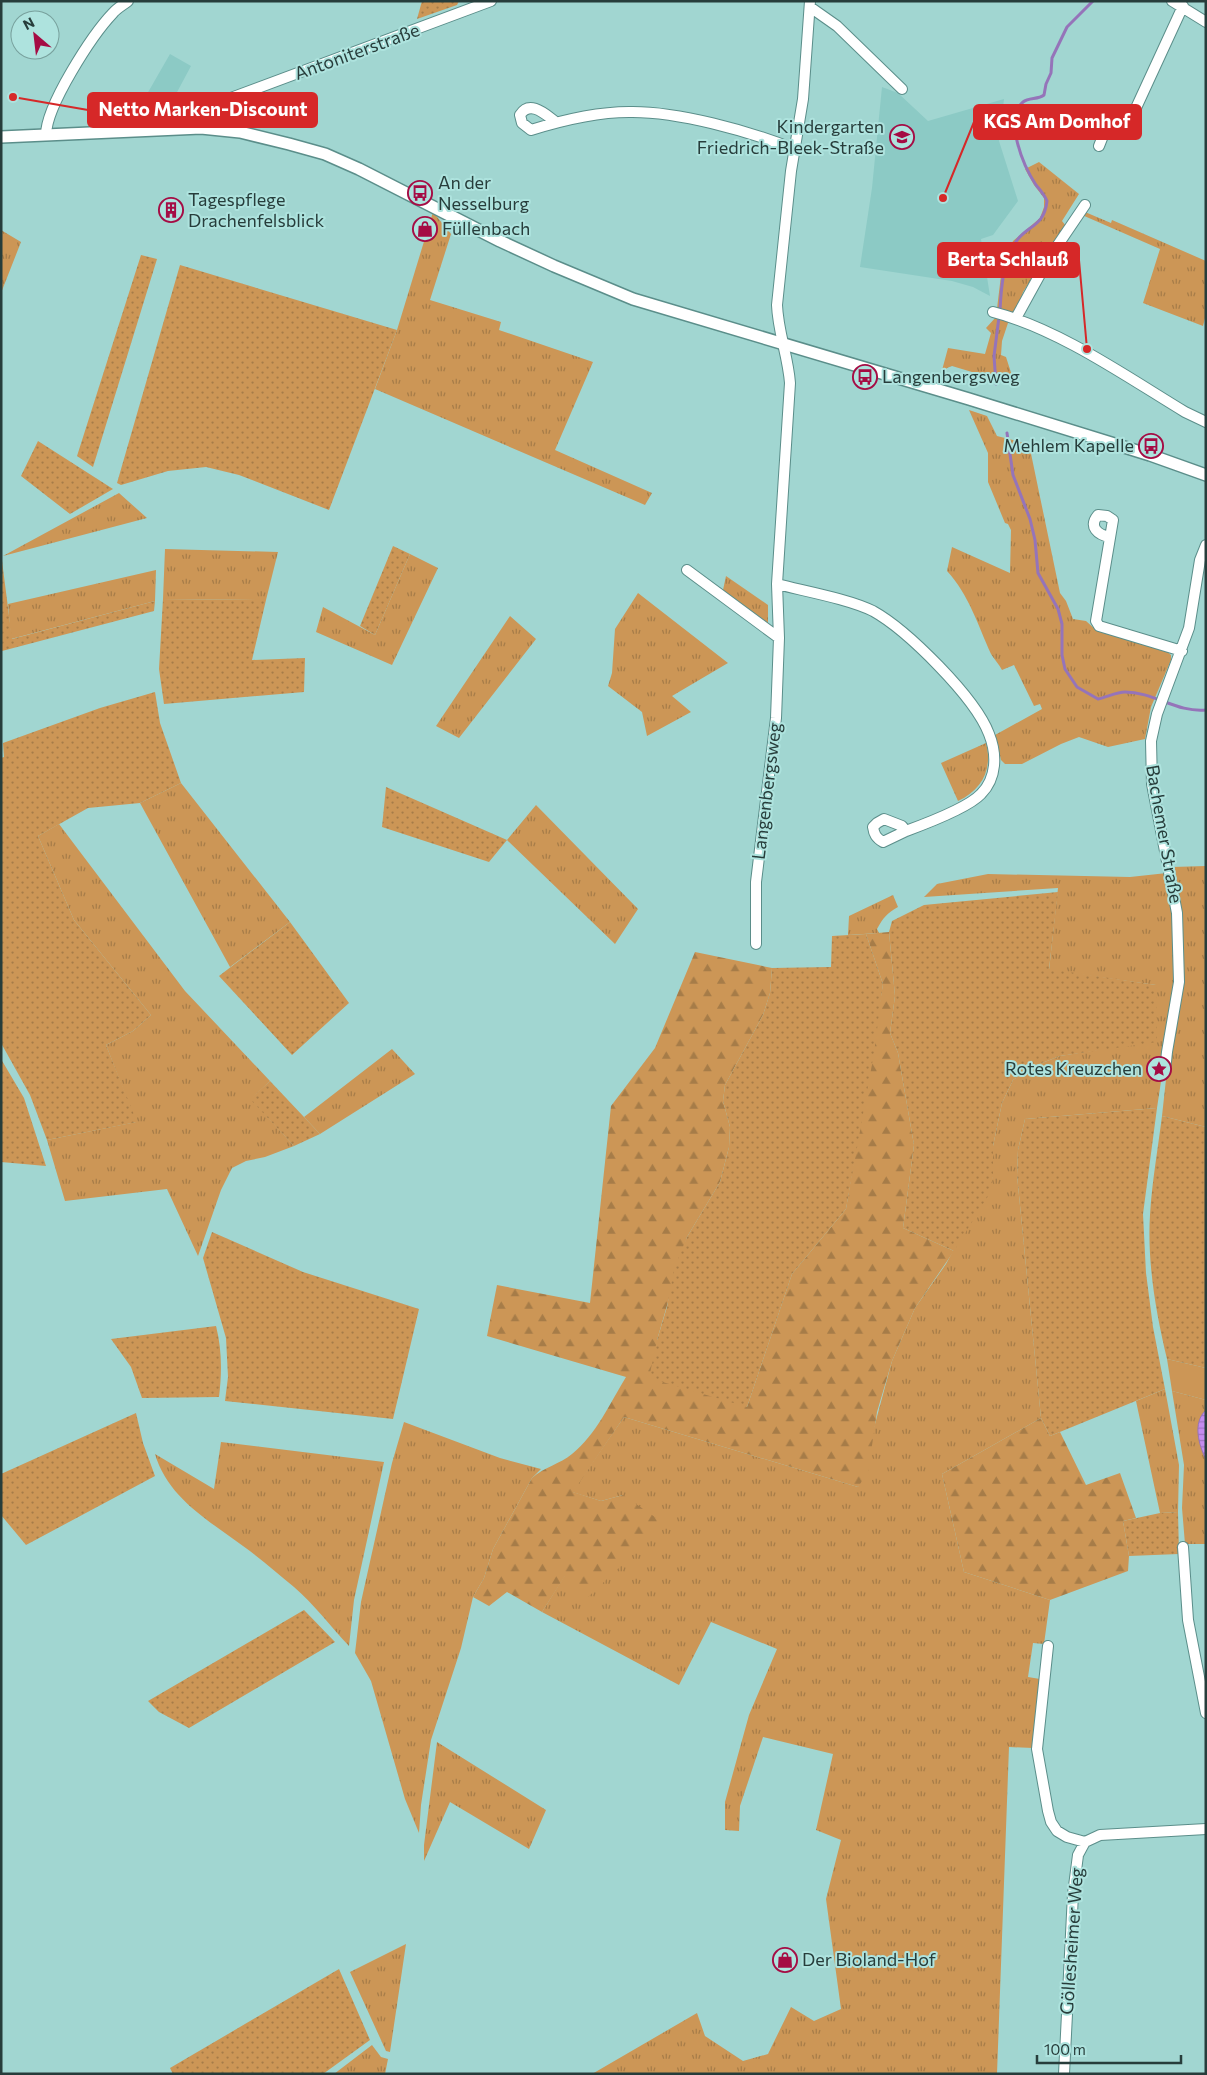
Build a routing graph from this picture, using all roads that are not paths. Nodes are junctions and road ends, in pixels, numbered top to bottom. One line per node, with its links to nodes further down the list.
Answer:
1 (128, 1): 10 (street)
2 (491, 1): 9 (street, Antoniterstraße)
3 (1172, 1): 5 (street)
4 (810, 4): 7 (street); 13 (street, Langenbergsweg)
5 (1183, 6): 6 (street); 12 (street)
6 (1206, 22)
7 (902, 89)
8 (556, 122): 13 (street)
9 (213, 129): 10 (street); 17 (street)
10 (46, 135): 11 (street)
11 (1, 137)
12 (1098, 146)
13 (794, 149): 17 (street, Langenbergsweg)
14 (1084, 205): 16 (street)
15 (993, 312): 16 (street)
16 (1011, 317): 18 (street)
17 (782, 343): 19 (street); 23 (street, Langenbergsweg)
18 (1206, 422)
19 (1206, 475)
20 (1110, 537): 25 (street)
21 (1206, 545): 25 (street, Bachemer Straße)
22 (686, 570): 24 (street)
23 (777, 584): 24 (street, Langenbergsweg); 26 (street)
24 (779, 638): 27 (street, Langenbergsweg)
25 (1182, 651): 28 (street, Bachemer Straße)
26 (906, 831)
27 (756, 944)
28 (1165, 1070)
29 (1183, 1548): 31 (street)
30 (1048, 1646): 33 (street)
31 (1206, 1713)
32 (1206, 1829): 33 (street, Göllesheimer Weg)
33 (1085, 1842): 34 (street, Göllesheimer Weg)
34 (1064, 2074)

